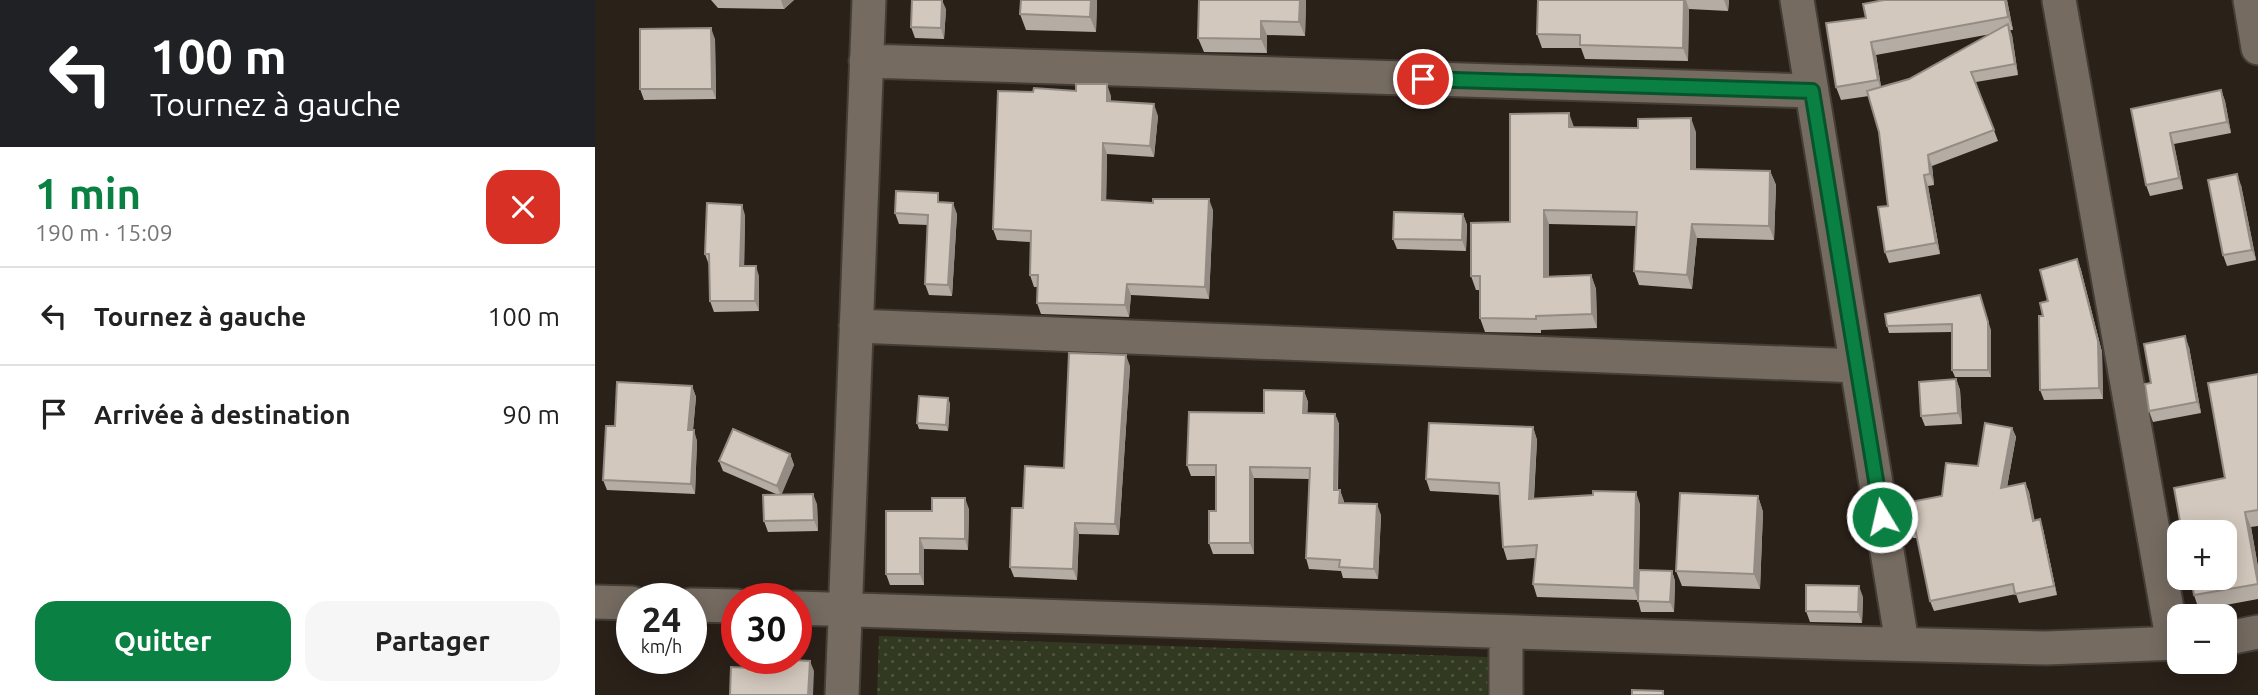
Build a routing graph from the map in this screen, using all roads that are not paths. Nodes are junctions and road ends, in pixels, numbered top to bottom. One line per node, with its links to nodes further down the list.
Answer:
1 (869, 0): 6 (street)
2 (1797, 0): 7 (street)
3 (2059, 0): 12 (street)
4 (2251, 0): 5 (street)
5 (2258, 48)
6 (866, 61): 7 (street); 8 (street)
7 (1812, 91): 9 (street)
8 (856, 326): 9 (street); 14 (street)
9 (1857, 366): 18 (street)
10 (595, 602): 11 (street)
11 (616, 603)
12 (2169, 604)
13 (812, 609): 14 (street)
14 (845, 610): 16 (street); 20 (street)
15 (2258, 632): 17 (street)
16 (1506, 633): 18 (street); 21 (street)
17 (2237, 636)
18 (1902, 643): 19 (street)
19 (2167, 643)
20 (842, 695)
21 (1506, 695)

